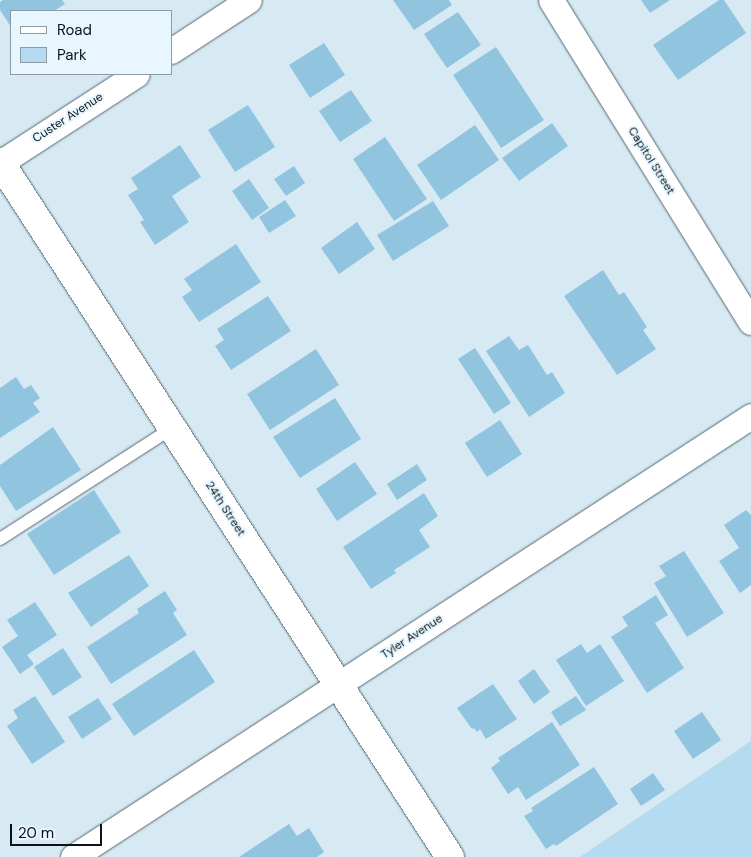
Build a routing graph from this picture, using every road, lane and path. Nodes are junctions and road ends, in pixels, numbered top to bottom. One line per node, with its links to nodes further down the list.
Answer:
1 (249, 0): 3 (street)
2 (551, 0): 6 (street, Capitol Street)
3 (172, 50)
4 (135, 75): 5 (street, Custer Avenue)
5 (0, 162): 8 (street, 24th Street)
6 (751, 322)
7 (751, 416): 10 (street, Tyler Avenue)
8 (172, 428): 9 (lane); 10 (street, 24th Street)
9 (0, 539)
10 (338, 685): 11 (street, Tyler Avenue); 12 (street, 24th Street)
11 (73, 857)
12 (450, 857)

